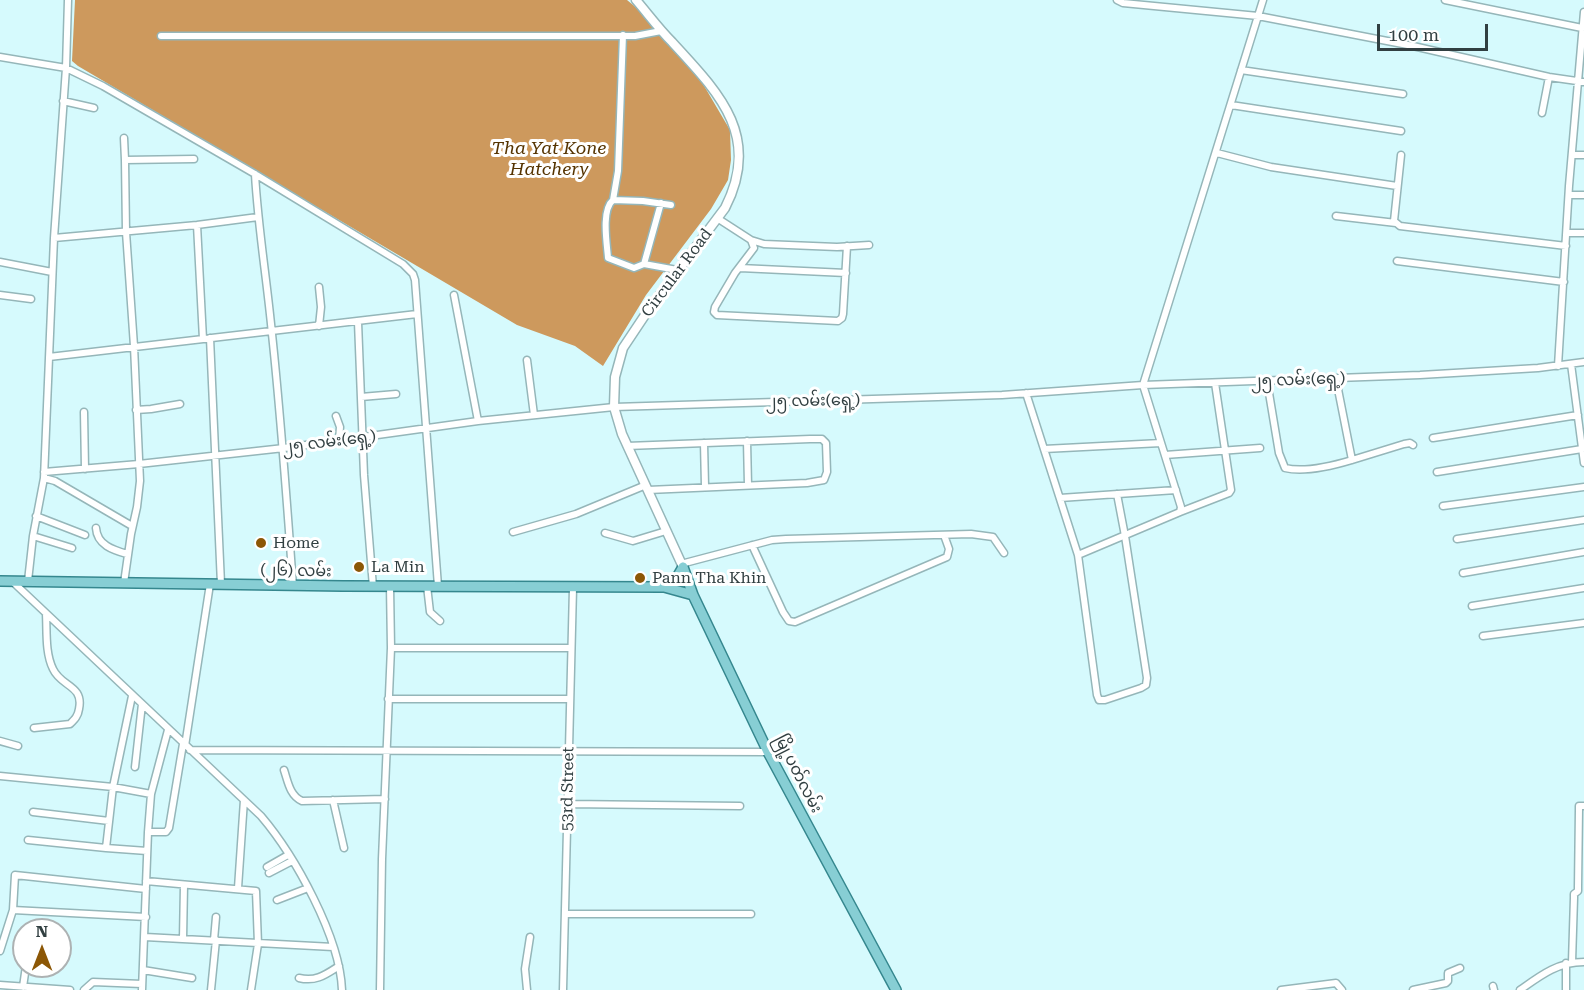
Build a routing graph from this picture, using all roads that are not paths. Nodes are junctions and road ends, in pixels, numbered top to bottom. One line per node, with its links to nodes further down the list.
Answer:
1 (68, 0): 13 (street)
2 (636, 0): 9 (street, Circular Road)
3 (1117, 0): 7 (street)
4 (1263, 0): 7 (street)
5 (1445, 0): 8 (street)
6 (1584, 12): 8 (street)
7 (1258, 16): 14 (street); 15 (street)
8 (1583, 27): 16 (street)
9 (661, 31): 10 (street); 41 (street, Circular Road)
10 (623, 35): 11 (street); 36 (street)
11 (161, 36)
12 (0, 57): 13 (street)
13 (66, 68): 18 (street); 32 (street)
14 (1241, 70): 17 (street); 19 (street)
15 (1548, 77): 16 (street); 21 (street)
16 (1581, 82): 22 (street)
17 (1403, 94)
18 (63, 101): 20 (street); 47 (street)
19 (1231, 105): 24 (street); 26 (street)
20 (94, 108)
21 (1542, 113)
22 (1576, 120): 23 (street); 28 (street)
23 (1584, 120)
24 (1401, 131)
25 (124, 138): 31 (street)
26 (1216, 153): 33 (street); 78 (street)
27 (1401, 155): 33 (street)
28 (1572, 155): 29 (street); 34 (street)
29 (1584, 155)
30 (194, 159): 31 (street)
31 (125, 160): 44 (street)
32 (255, 174): 40 (street); 64 (street)
33 (1397, 186): 42 (street)
34 (1569, 195): 35 (street); 45 (street)
35 (1584, 195)
36 (613, 200): 37 (street); 54 (street)
37 (661, 203): 38 (street); 54 (street)
38 (671, 204)
39 (1336, 216): 42 (street)
40 (258, 217): 43 (street); 67 (street)
41 (717, 218): 48 (street); 56 (street, Circular Road)
42 (1396, 224): 51 (street)
43 (197, 225): 44 (street); 68 (street)
44 (126, 232): 47 (street); 69 (street)
45 (1567, 233): 46 (street); 51 (street)
46 (1584, 233)
47 (54, 238): 57 (street)
48 (751, 240): 50 (street); 55 (street)
49 (869, 245): 50 (street)
50 (847, 246): 58 (street)
51 (1566, 246): 59 (street)
52 (1397, 261): 59 (street)
53 (0, 262): 57 (street)
54 (644, 264): 56 (street)
55 (740, 268): 58 (street); 58 (street)
56 (677, 270): 83 (street, Circular Road)
57 (52, 272): 70 (street)
58 (846, 273)
59 (1564, 282): 74 (street)
60 (319, 287): 66 (street)
61 (0, 295): 63 (street)
62 (454, 295): 89 (street)
63 (31, 299)
64 (417, 314): 65 (street); 90 (street)
65 (358, 322): 66 (street); 81 (street)
66 (319, 326): 67 (street)
67 (272, 331): 68 (street); 100 (street)
68 (206, 339): 69 (street); 105 (street)
69 (134, 346): 70 (street); 84 (street)
70 (48, 357): 112 (street)
71 (527, 360): 86 (street)
72 (1584, 362): 73 (street, ၂၅ လမ်း(ရှေ့))
73 (1571, 364): 74 (street, ၂၅ လမ်း(ရှေ့)); 87 (street)
74 (1558, 366): 75 (street, ၂၅ လမ်း(ရှေ့))
75 (1336, 379): 76 (street, ၂၅ လမ်း(ရှေ့)); 107 (street)
76 (1267, 381): 77 (street, ၂၅ လမ်း(ရှေ့)); 107 (street)
77 (1215, 383): 78 (street, ၂၅ လမ်း(ရှေ့)); 104 (street)
78 (1143, 386): 79 (street, ၂၅ လမ်း(ရှေ့)); 97 (street)
79 (1026, 393): 83 (street, ၂၅ လမ်း(ရှေ့)); 102 (street)
80 (396, 394): 81 (street)
81 (361, 397): 91 (street)
82 (180, 404): 84 (street)
83 (614, 407): 86 (street, ၂၅ လမ်း(ရှေ့)); 99 (street, Circular Road)
84 (136, 410): 109 (street)
85 (84, 412): 110 (street)
86 (534, 415): 89 (street, ၂၅ လမ်း(ရှေ့))
87 (1578, 415): 92 (street); 93 (street)
88 (336, 416): 94 (street)
89 (478, 421): 90 (street, ၂၅ လမ်း(ရှေ့))
90 (427, 430): 91 (street, ၂၅ လမ်း(ရှေ့)); 152 (street)
91 (362, 437): 94 (street, ၂၅ လမ်း(ရှေ့)); 149 (street)
92 (1582, 437): 103 (street)
93 (1434, 438)
94 (339, 440): 100 (street, ၂၅ လမ်း(ရှေ့))
95 (747, 441): 96 (street); 113 (street); 113 (street)
96 (704, 443): 99 (street); 114 (street)
97 (1161, 443): 102 (street); 106 (street)
98 (1413, 445): 107 (street)
99 (627, 446): 115 (street, Circular Road)
100 (284, 448): 105 (street, ၂၅ လမ်း(ရှေ့)); 148 (street)
101 (1260, 448): 104 (street)
102 (1044, 449): 119 (street)
103 (1582, 449): 108 (street); 111 (street)
104 (1225, 450): 106 (street); 121 (street)
105 (214, 455): 109 (street, ၂၅ လမ်း(ရှေ့)); 147 (street)
106 (1165, 455): 117 (street)
107 (1352, 460)
108 (1584, 463)
109 (139, 464): 110 (street, ၂၅ လမ်း(ရှေ့)); 124 (street)
110 (85, 469): 112 (street, ၂၅ လမ်း(ရှေ့))
111 (1437, 472)
112 (44, 475): 122 (street); 124 (street)
113 (748, 485): 114 (street)
114 (705, 486): 115 (street)
115 (647, 487): 126 (street, Circular Road); 127 (street)
116 (1584, 487): 120 (street)
117 (1176, 490): 118 (street); 121 (street)
118 (1117, 494): 119 (street); 132 (street)
119 (1060, 498): 139 (street)
120 (1443, 506)
121 (1180, 512): 132 (street)
122 (36, 516): 129 (street); 131 (street)
123 (1584, 520): 133 (street)
124 (132, 526): 138 (street)
125 (96, 528): 138 (street)
126 (666, 531): 128 (street); 140 (street, Circular Road)
127 (513, 532)
128 (605, 533)
129 (85, 535)
130 (944, 535): 134 (street); 134 (street); 137 (street)
131 (33, 536): 135 (street); 143 (street)
132 (1125, 536): 139 (street); 139 (street)
133 (1457, 540)
134 (752, 545): 140 (street)
135 (72, 548)
136 (1584, 552): 141 (street)
137 (1004, 553)
138 (128, 554): 145 (street)
139 (1078, 555)
140 (682, 566): 153 (main road); 156 (main road, မြို့ပတ်လမ်း)
141 (1464, 573)
142 (0, 581): 144 (main road, (၂၆) လမ်း)
143 (28, 581): 144 (main road, (၂၆) လမ်း); 145 (main road, (၂၆) လမ်း)
144 (13, 582): 158 (street)
145 (124, 583): 146 (main road, (၂၆) လမ်း)
146 (210, 584): 147 (main road, (၂၆) လမ်း); 172 (street)
147 (221, 584): 148 (main road, (၂၆) လမ်း)
148 (293, 586): 149 (main road, (၂၆) လမ်း)
149 (374, 586): 150 (main road, (၂၆) လမ်း)
150 (390, 586): 151 (main road, (၂၆) လမ်း); 162 (street)
151 (427, 586): 152 (main road, (၂၆) လမ်း); 159 (street)
152 (438, 586): 154 (main road, (၂၆) လမ်း)
153 (664, 587): 154 (main road, (၂၆) လမ်း); 156 (main road, (၂၆) လမ်း)
154 (573, 588): 163 (street, 53rd Street)
155 (1584, 588): 157 (street)
156 (693, 595): 175 (main road, မြို့ပတ်လမ်း)
157 (1472, 606)
158 (46, 613): 164 (street); 168 (street)
159 (440, 621)
160 (1584, 623): 161 (street)
161 (1483, 636)
162 (391, 648): 163 (street); 165 (street)
163 (571, 648): 166 (street, 53rd Street)
164 (132, 696): 167 (street); 179 (street)
165 (388, 699): 166 (street); 174 (street)
166 (570, 699): 173 (street, 53rd Street)
167 (142, 704): 169 (street); 176 (street)
168 (34, 728)
169 (168, 730): 172 (street); 180 (street)
170 (0, 741): 171 (street)
171 (18, 746)
172 (186, 747): 174 (street); 182 (street); 189 (street)
173 (569, 751): 174 (street); 175 (street); 184 (street, 53rd Street)
174 (388, 752): 181 (street)
175 (768, 752): 233 (main road, မြို့ပတ်လမ်း)
176 (135, 767)
177 (284, 770): 183 (street)
178 (0, 776): 179 (street)
179 (113, 787): 180 (street); 188 (street)
180 (152, 794): 189 (street)
181 (385, 799): 183 (street); 230 (street)
182 (244, 800): 194 (street); 198 (street)
183 (333, 800): 192 (street)
184 (568, 804): 185 (street); 203 (street, 53rd Street)
185 (740, 806)
186 (1584, 806): 215 (street)
187 (33, 812): 188 (street)
188 (109, 821): 191 (street)
189 (148, 832): 193 (street)
190 (28, 840): 191 (street)
191 (106, 848): 193 (street)
192 (344, 848)
193 (147, 851): 196 (street)
194 (290, 858): 195 (street); 199 (street)
195 (268, 870)
196 (146, 881): 197 (street); 200 (street)
197 (184, 885): 198 (street); 209 (street)
198 (238, 888): 211 (street)
199 (308, 888): 201 (street); 212 (street)
200 (146, 889): 202 (street); 205 (street)
201 (277, 900)
202 (13, 910): 205 (street); 213 (street)
203 (565, 914): 204 (street); 232 (street, 53rd Street)
204 (751, 914)
205 (146, 917): 207 (street)
206 (216, 917): 210 (street)
207 (145, 937): 209 (street); 218 (street)
208 (530, 937): 231 (street)
209 (183, 939): 210 (street)
210 (215, 940): 211 (street); 227 (street)
211 (258, 944): 212 (street); 228 (street)
212 (333, 946): 216 (street)
213 (0, 951)
214 (1584, 962): 215 (street)
215 (1569, 963): 237 (street); 238 (street)
216 (339, 966): 221 (street); 229 (street)
217 (1460, 968): 236 (street)
218 (143, 970): 220 (street); 224 (street)
219 (24, 978): 223 (street)
220 (192, 978)
221 (299, 978)
222 (0, 985): 223 (street)
223 (22, 987): 225 (street)
224 (142, 987): 226 (street)
225 (70, 990)
226 (84, 990)
227 (211, 990)
228 (251, 990)
229 (342, 990)
230 (380, 990)
231 (527, 990)
232 (563, 990)
233 (896, 990)
234 (1281, 990): 235 (street)
235 (1342, 990)
236 (1413, 990)
237 (1520, 990)
238 (1566, 990)

